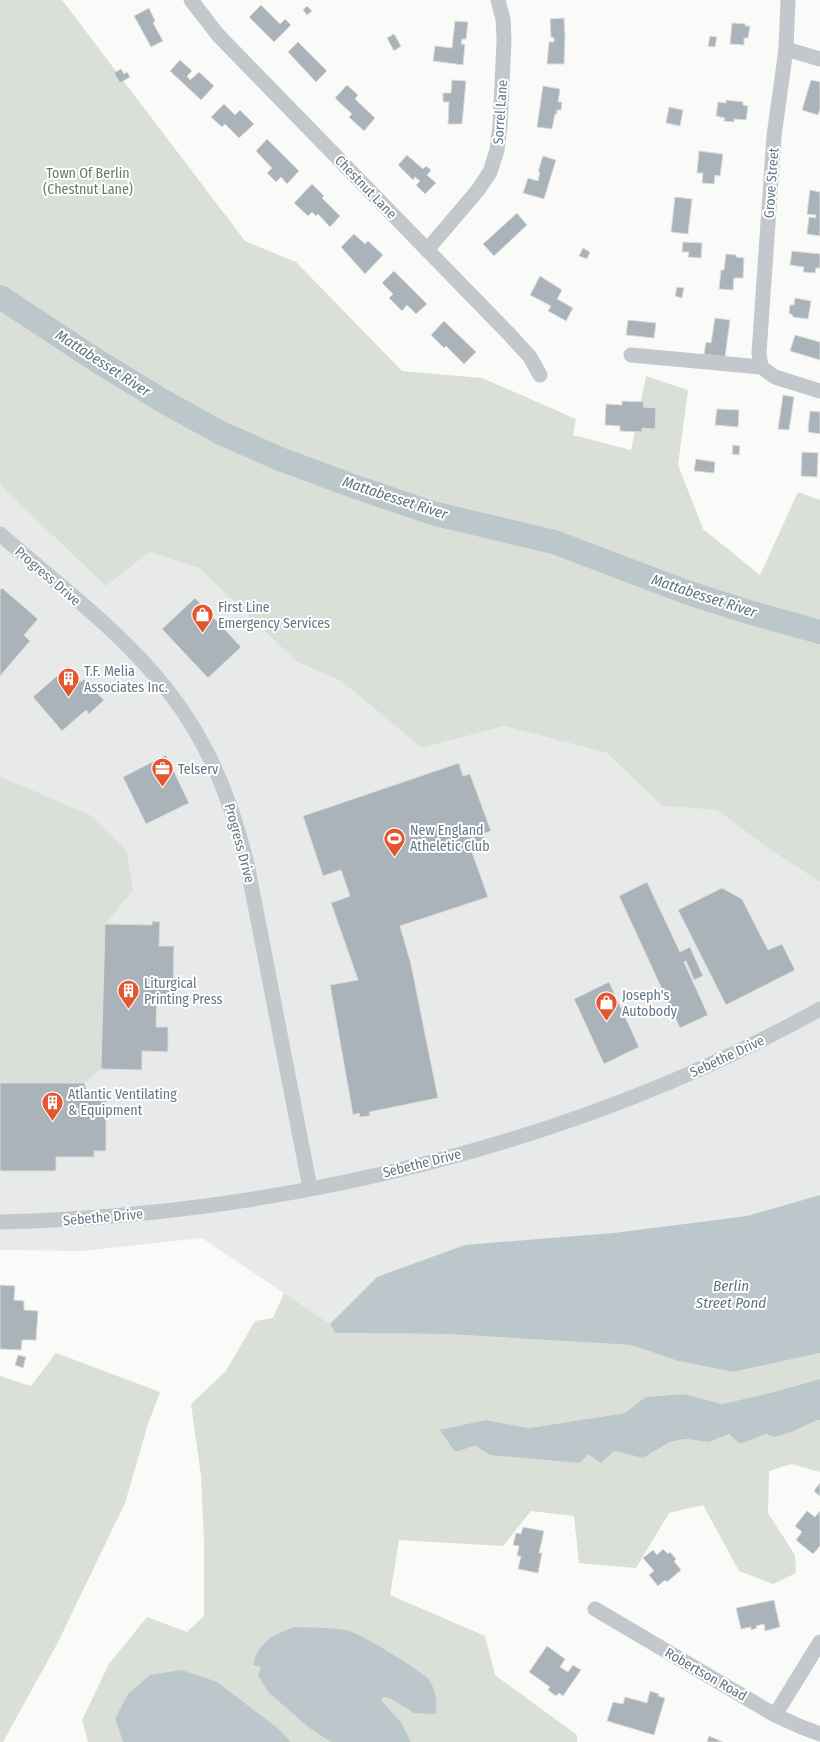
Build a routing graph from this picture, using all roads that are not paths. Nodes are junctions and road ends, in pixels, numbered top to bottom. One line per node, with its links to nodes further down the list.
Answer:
1 (191, 0): 6 (street, Chestnut Lane)
2 (498, 0): 6 (street, Sorrel Lane)
3 (788, 0): 4 (street, Grove Street)
4 (786, 49): 5 (street); 8 (street, Grove Street)
5 (820, 59)
6 (427, 250): 9 (street, Chestnut Lane)
7 (631, 355): 8 (street)
8 (761, 367): 10 (street)
9 (540, 375)
10 (820, 391)
11 (0, 534): 13 (street, Progress Drive)
12 (820, 1010): 13 (street, Sebethe Drive)
13 (310, 1188): 14 (street, Sebethe Drive)
14 (0, 1222)
15 (595, 1609): 17 (street, Robertson Road)
16 (820, 1642): 17 (street)
17 (775, 1714): 18 (street, Robertson Road)
18 (820, 1734)

